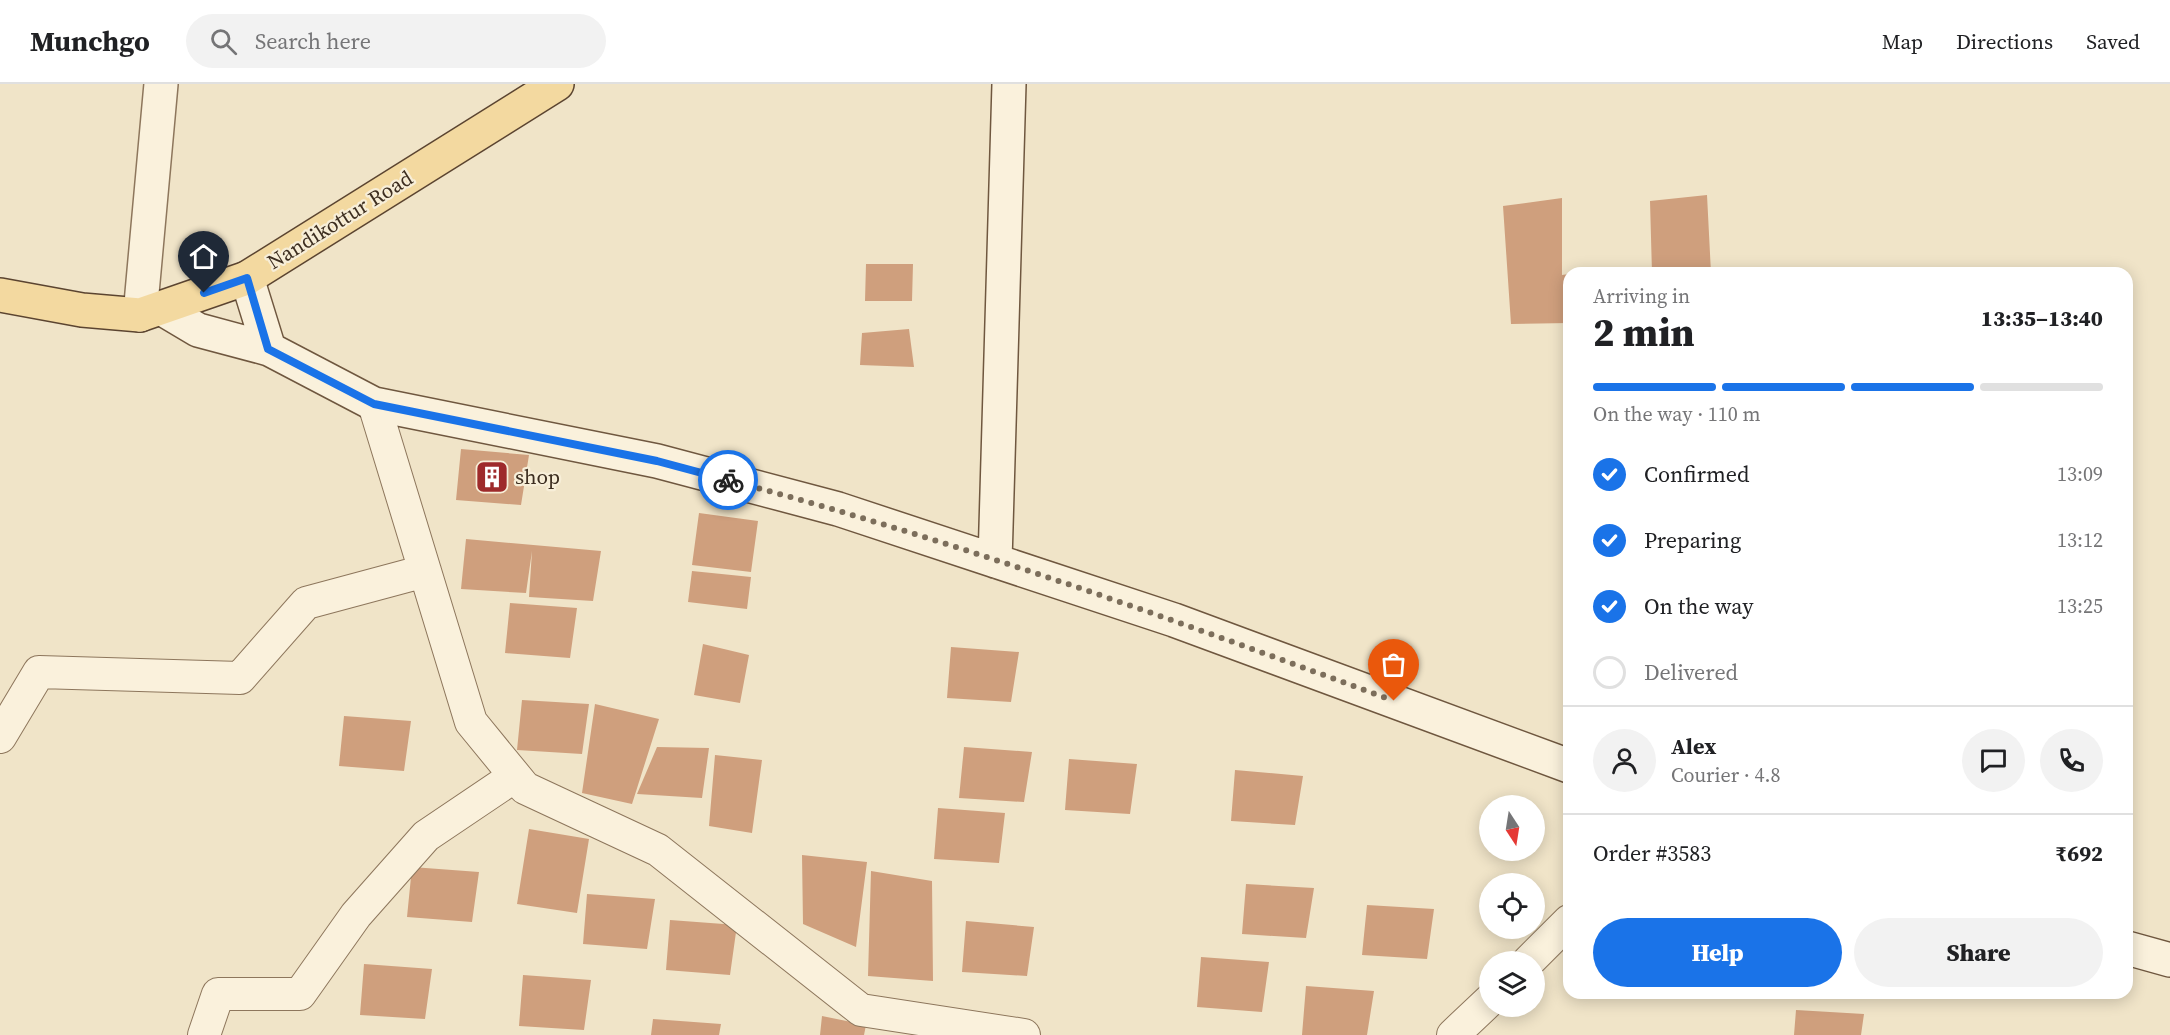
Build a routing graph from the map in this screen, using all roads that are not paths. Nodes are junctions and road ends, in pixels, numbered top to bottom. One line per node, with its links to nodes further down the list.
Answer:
1 (161, 84): 6 (main road)
2 (557, 84): 4 (main road, Nandikottur Road)
3 (1009, 84): 9 (main road)
4 (247, 278): 6 (main road, Nandikottur Road); 7 (main road)
5 (0, 295): 6 (main road, Nandikottur Road)
6 (150, 311): 7 (main road)
7 (268, 349): 8 (main road)
8 (374, 404): 9 (main road); 10 (street)
9 (995, 561): 12 (main road)
10 (425, 571): 11 (street); 13 (street)
11 (0, 737)
12 (1563, 764)
13 (515, 776): 19 (street); 20 (street)
14 (1563, 927): 16 (street)
15 (2133, 950): 17 (main road)
16 (1539, 951)
17 (2170, 960)
18 (1479, 1010): 21 (street)
19 (204, 1035)
20 (1024, 1035)
21 (1453, 1035)

